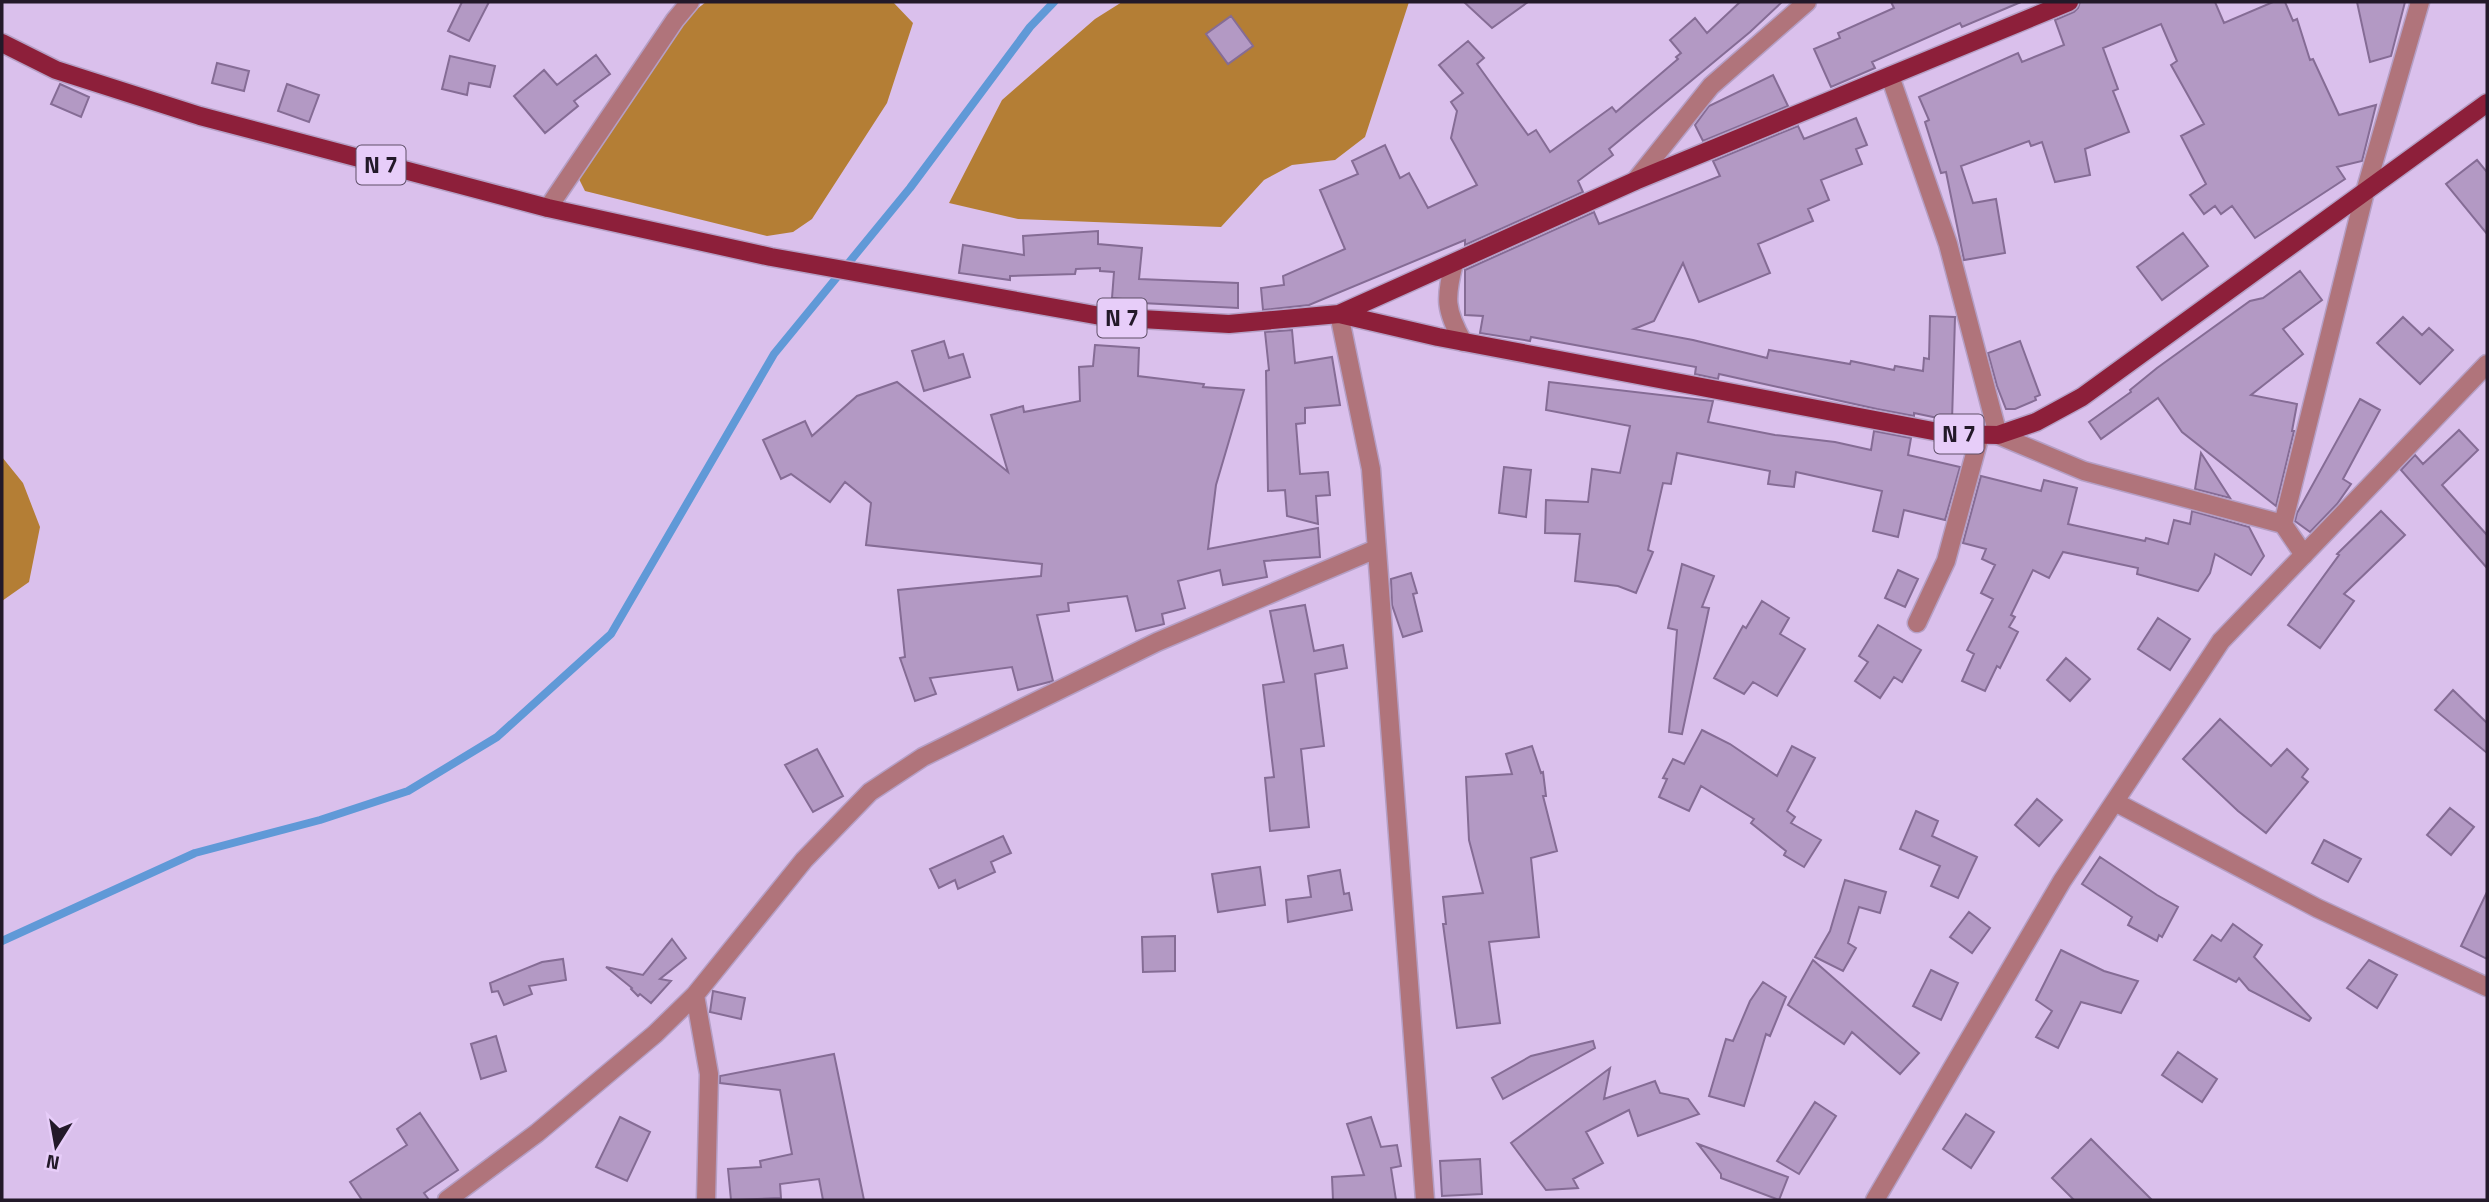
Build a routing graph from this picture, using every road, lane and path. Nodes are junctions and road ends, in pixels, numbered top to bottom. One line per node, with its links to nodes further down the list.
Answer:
1 (690, 2): 10 (street)
2 (1807, 2): 8 (street)
3 (2069, 2): 6 (main road, N 7)
4 (2420, 2): 9 (street)
5 (2, 43): 10 (main road, N 7)
6 (1889, 76): 8 (main road, N 7); 15 (street)
7 (2487, 103): 9 (main road, N 7)
8 (1635, 181): 11 (main road, N 7)
9 (2365, 192): 15 (main road, N 7); 16 (street)
10 (548, 208): 12 (main road, N 7)
11 (1454, 263): 12 (main road, N 7); 13 (street)
12 (1339, 314): 13 (main road, N 7); 17 (street)
13 (1463, 342): 15 (main road, N 7)
14 (2487, 364): 18 (street)
15 (1989, 435): 16 (street); 19 (street)
16 (2283, 524): 18 (street)
17 (1376, 550): 22 (street); 25 (street)
18 (2304, 555): 20 (street)
19 (1917, 623)
20 (2115, 802): 21 (street); 26 (street)
21 (2487, 987)
22 (695, 995): 23 (street); 24 (street)
23 (447, 1200)
24 (706, 1200)
25 (1425, 1200)
26 (1875, 1200)

